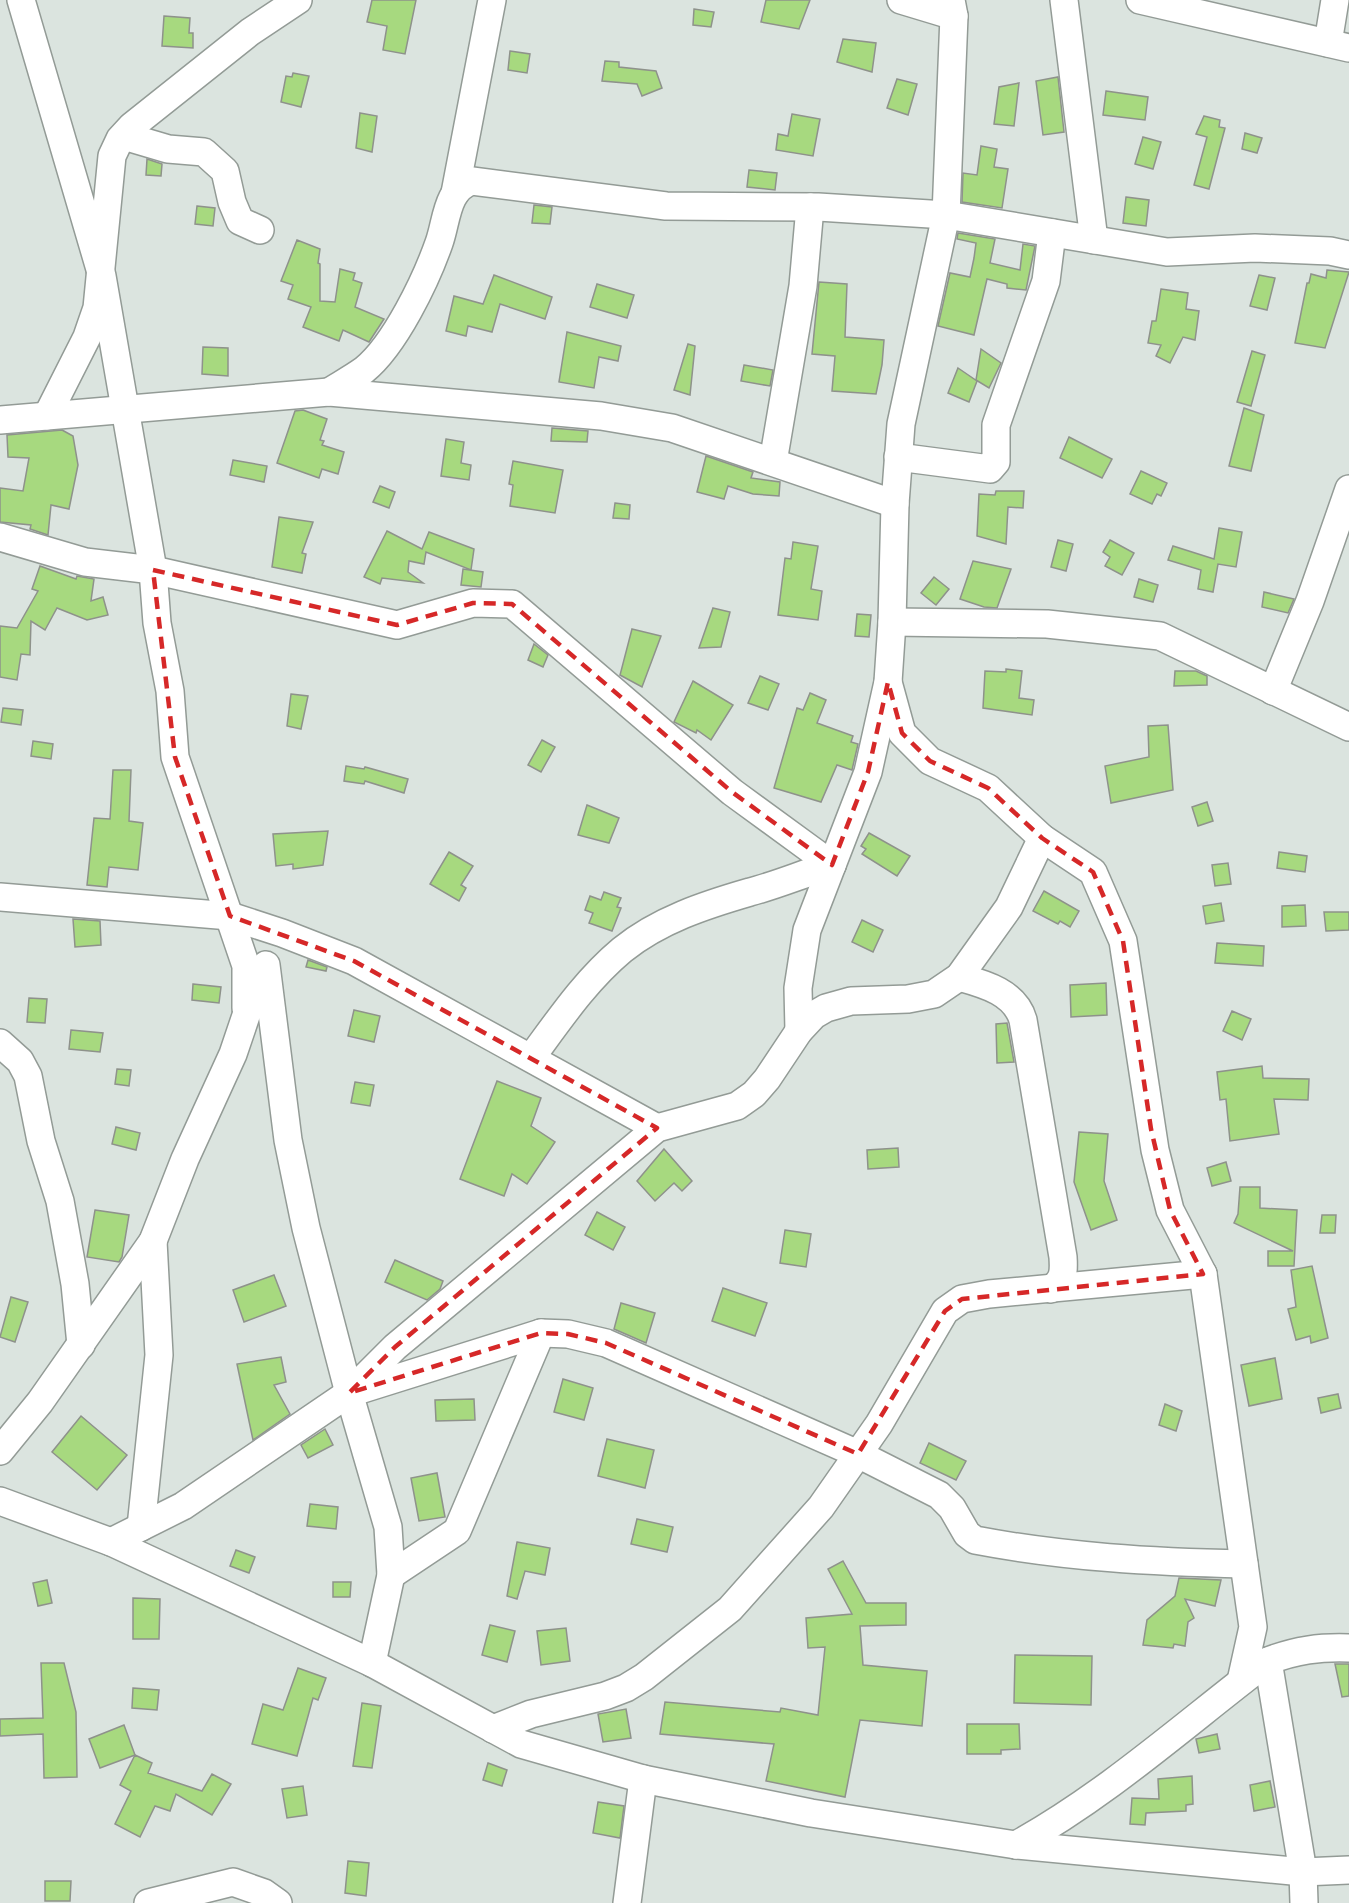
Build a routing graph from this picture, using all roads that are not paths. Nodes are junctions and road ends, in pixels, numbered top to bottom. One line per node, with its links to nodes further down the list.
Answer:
1 (21, 0): 18 (street)
2 (298, 0): 10 (street)
3 (492, 0): 11 (street)
4 (901, 0): 8 (street)
5 (1064, 0): 16 (street)
6 (1140, 0): 9 (street)
7 (1335, 0): 9 (street)
8 (952, 8): 13 (street)
9 (1338, 45)
10 (124, 136): 14 (street); 18 (street)
11 (454, 193): 12 (street); 19 (street)
12 (810, 207): 13 (street); 24 (street)
13 (946, 215): 15 (street); 23 (street)
14 (260, 230)
15 (1052, 233): 16 (street); 23 (street)
16 (1094, 240): 17 (street)
17 (1349, 255)
18 (102, 276): 20 (street); 21 (street)
19 (329, 392): 20 (street); 24 (street)
20 (127, 410): 21 (street); 28 (street)
21 (47, 416): 22 (street)
22 (0, 420)
23 (898, 457): 26 (street)
24 (773, 462): 26 (street)
25 (1349, 489): 31 (street)
26 (895, 504): 29 (street)
27 (0, 537): 28 (street)
28 (153, 570): 34 (street); 36 (street)
29 (892, 622): 30 (street); 31 (street)
30 (888, 682): 33 (street); 34 (street)
31 (1274, 692): 32 (street)
32 (1349, 727)
33 (1042, 838): 39 (street); 46 (street)
34 (832, 865): 41 (street); 43 (street)
35 (0, 897): 36 (street)
36 (230, 916): 37 (street); 40 (street)
37 (282, 933): 38 (street); 43 (street)
38 (266, 965): 40 (street); 50 (street)
39 (959, 977): 41 (street); 47 (street)
40 (246, 1008): 45 (street)
41 (799, 1031): 44 (street)
42 (0, 1043): 49 (street)
43 (531, 1058): 44 (street)
44 (657, 1128): 50 (street)
45 (153, 1241): 49 (street); 54 (street)
46 (1203, 1274): 47 (street); 56 (street)
47 (1051, 1288): 52 (street)
48 (541, 1333): 50 (street); 52 (street); 57 (street)
49 (81, 1345): 51 (street)
50 (349, 1393): 54 (street); 57 (street)
51 (0, 1451)
52 (858, 1454): 56 (street); 62 (street)
53 (0, 1501): 55 (street)
54 (141, 1527): 55 (street)
55 (111, 1542): 60 (street)
56 (1244, 1564): 61 (street)
57 (392, 1575): 60 (street)
58 (1349, 1648): 59 (street)
59 (1268, 1661): 61 (street); 66 (street)
60 (372, 1663): 62 (street)
61 (1241, 1682): 64 (street)
62 (493, 1729): 63 (street)
63 (643, 1779): 64 (street); 69 (street)
64 (1016, 1845): 66 (street)
65 (1349, 1870): 66 (street)
66 (1303, 1872): 70 (street)
67 (148, 1903): 68 (street)
68 (278, 1903)
69 (627, 1903)
70 (1304, 1903)

